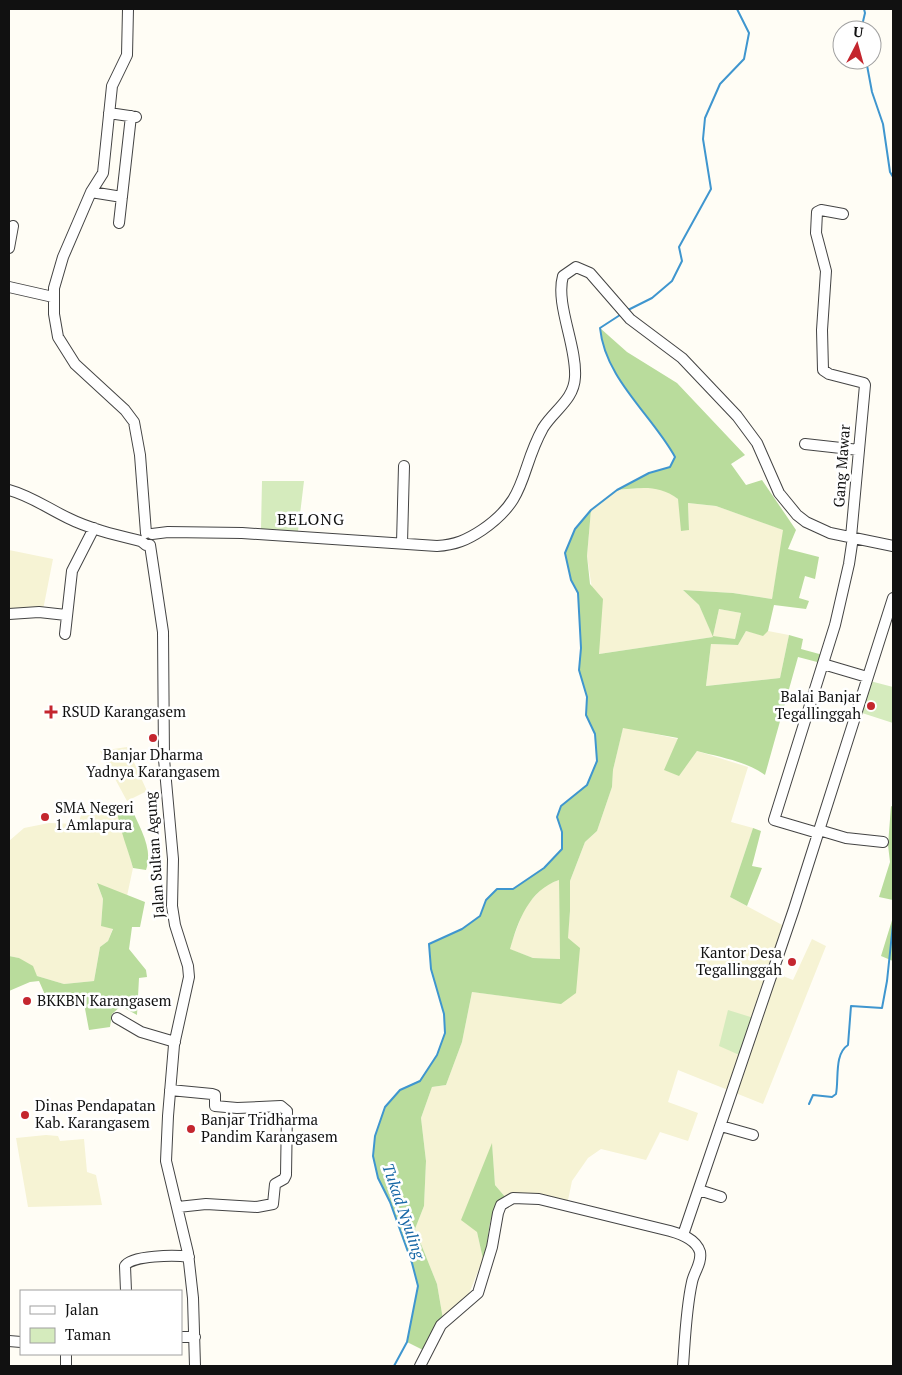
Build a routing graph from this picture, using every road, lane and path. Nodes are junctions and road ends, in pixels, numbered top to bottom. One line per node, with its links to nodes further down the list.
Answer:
1 (128, 9): 2 (street, Jalan Sultan Agung)
2 (110, 113): 3 (street, Jalan Sultan Agung); 4 (street)
3 (91, 192): 4 (street); 10 (street, Jalan Sultan Agung)
4 (122, 197): 6 (street)
5 (843, 214): 12 (street, Gang Mawar)
6 (119, 223)
7 (13, 226): 8 (street)
8 (9, 248)
9 (9, 286): 10 (street)
10 (54, 297): 17 (street, Jalan Sultan Agung)
11 (805, 444): 12 (street)
12 (859, 450): 16 (street, Gang Mawar)
13 (404, 466): 18 (street)
14 (9, 490): 15 (street)
15 (94, 528): 17 (street); 22 (street)
16 (852, 537): 18 (street); 19 (street); 24 (street, Gang Mawar)
17 (149, 538): 18 (street); 29 (street, Jalan Sultan Agung)
18 (402, 542)
19 (893, 546)
20 (893, 598): 25 (street)
21 (9, 614): 22 (street)
22 (66, 615): 23 (street)
23 (65, 634)
24 (823, 664): 25 (street); 26 (street, Gang Mawar)
25 (867, 677): 26 (street)
26 (819, 831): 27 (street); 31 (street)
27 (883, 842)
28 (117, 1018): 29 (street)
29 (175, 1042): 30 (street, Jalan Sultan Agung)
30 (170, 1090): 35 (street, Jalan Sultan Agung); 35 (street)
31 (721, 1126): 32 (street); 33 (street)
32 (753, 1135)
33 (699, 1190): 34 (street); 36 (street)
34 (721, 1197)
35 (178, 1207): 37 (street, Jalan Sultan Agung)
36 (683, 1235): 42 (street); 43 (street)
37 (188, 1257): 38 (street); 39 (street, Jalan Sultan Agung)
38 (126, 1290)
39 (195, 1336): 40 (street); 41 (street, Jalan Sultan Agung)
40 (182, 1337)
41 (195, 1366)
42 (420, 1366)
43 (683, 1366)

